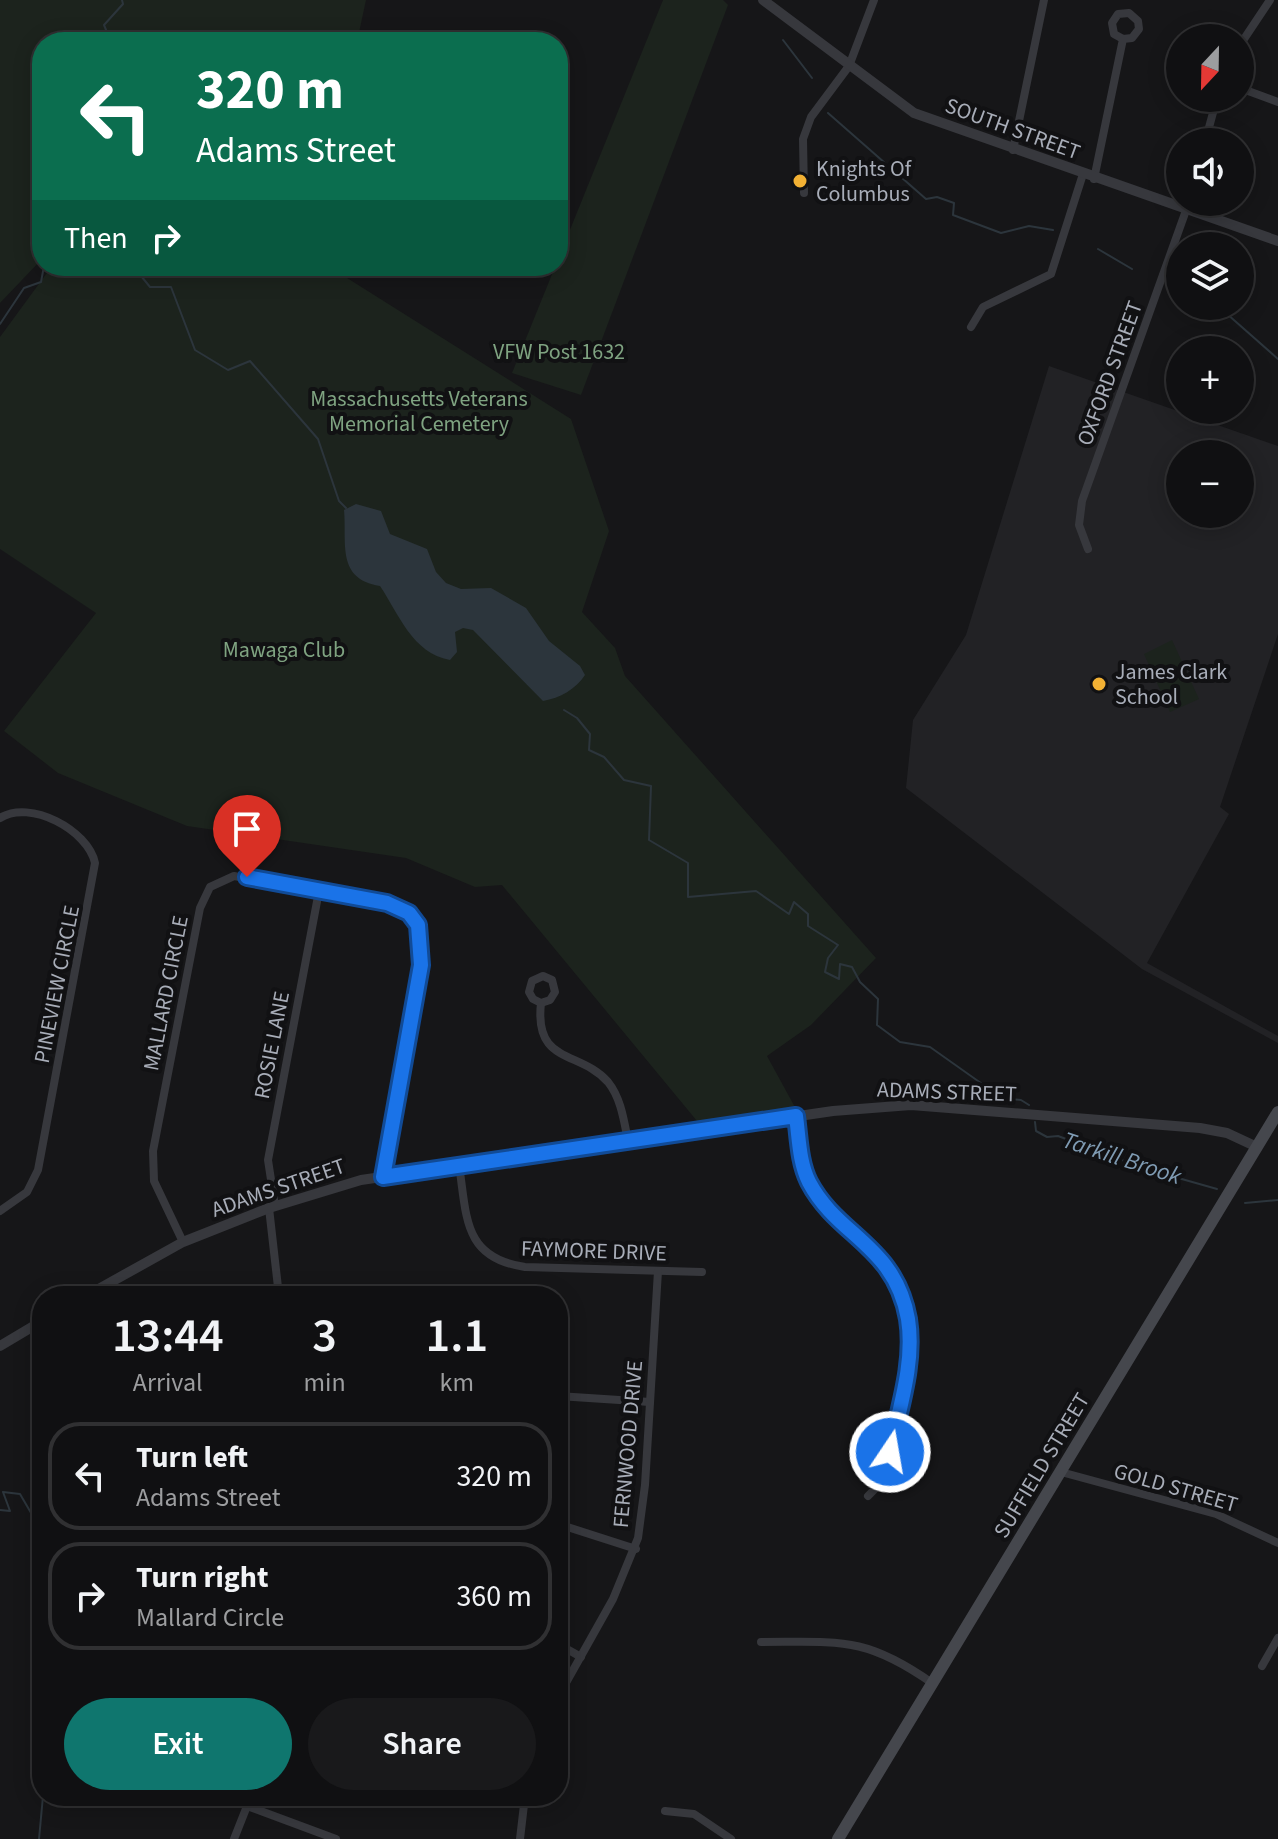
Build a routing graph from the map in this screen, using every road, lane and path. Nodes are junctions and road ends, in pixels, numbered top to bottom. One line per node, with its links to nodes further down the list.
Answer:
1 (763, 0): 7 (street, SOUTH STREET)
2 (874, 0): 7 (street)
3 (1044, 0): 10 (street)
4 (1270, 0): 5 (street)
5 (1254, 24)
6 (1123, 39): 11 (street)
7 (849, 66): 10 (street, SOUTH STREET); 12 (street)
8 (1254, 93): 9 (street)
9 (1278, 102)
10 (1013, 150): 11 (street, SOUTH STREET)
11 (1089, 177): 13 (street, SOUTH STREET); 17 (street)
12 (804, 193)
13 (1166, 200)
14 (1184, 216): 18 (street, OXFORD STREET)
15 (1214, 216): 16 (street, SOUTH STREET)
16 (1278, 241)
17 (971, 327)
18 (1088, 549)
19 (0, 818): 29 (street, PINEVIEW CIRCLE)
20 (319, 891): 27 (street, MALLARD CIRCLE); 28 (street, ROSIE LANE); 30 (street, MALLARD CIRCLE)
21 (541, 1003): 24 (street)
22 (1278, 1112): 25 (main road, SUFFIELD STREET)
23 (796, 1116): 24 (street, ADAMS STREET); 25 (street, ADAMS STREET); 40 (street)
24 (628, 1141): 26 (street, ADAMS STREET)
25 (1257, 1147): 39 (main road, SUFFIELD STREET)
26 (459, 1165): 27 (street, ADAMS STREET); 31 (street, FAYMORE DRIVE)
27 (383, 1177): 28 (street, ADAMS STREET)
28 (272, 1207): 30 (street, ADAMS STREET); 34 (street, ROSIE LANE)
29 (0, 1211)
30 (183, 1242): 33 (street, ADAMS STREET)
31 (658, 1271): 32 (street, FAYMORE DRIVE); 38 (street, FERNWOOD DRIVE)
32 (702, 1272)
33 (104, 1286)
34 (278, 1286)
35 (32, 1327): 36 (street)
36 (0, 1346)
37 (568, 1397): 38 (street)
38 (650, 1402): 43 (street, FERNWOOD DRIVE)
39 (1061, 1472): 42 (street, GOLD STREET); 50 (main road, SUFFIELD STREET)
40 (868, 1496)
41 (568, 1527): 43 (street)
42 (1278, 1543)
43 (636, 1549): 47 (street, FERNWOOD DRIVE)
44 (1278, 1638): 48 (street)
45 (761, 1642): 50 (street)
46 (568, 1650): 47 (street)
47 (581, 1657): 49 (street, FERNWOOD DRIVE)
48 (1262, 1666)
49 (568, 1680)
50 (932, 1683): 58 (main road, SUFFIELD STREET)
51 (247, 1806): 54 (street); 55 (street)
52 (524, 1806): 56 (street)
53 (665, 1811): 57 (street)
54 (234, 1839)
55 (336, 1839)
56 (520, 1839)
57 (731, 1839)
58 (838, 1839)

